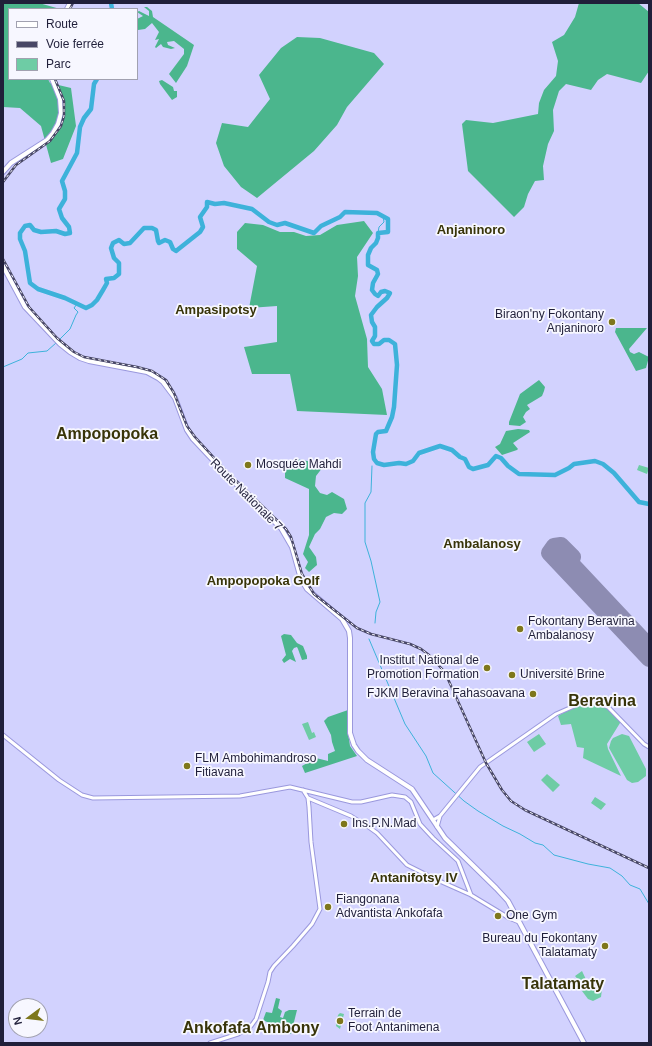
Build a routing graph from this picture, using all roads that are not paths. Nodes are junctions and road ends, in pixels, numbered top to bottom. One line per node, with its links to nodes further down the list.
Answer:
1 (52, 80): 2 (main road)
2 (3, 172)
3 (3, 266): 9 (main road, Route Nationale 7)
4 (3, 734): 6 (street)
5 (649, 747): 8 (street)
6 (303, 790): 7 (street); 11 (street)
7 (308, 798): 11 (street); 13 (street)
8 (440, 816): 9 (street); 10 (street)
9 (433, 820): 10 (main road)
10 (437, 827): 12 (main road)
11 (471, 895): 12 (street)
12 (520, 922): 14 (main road)
13 (210, 1043)
14 (584, 1043)

